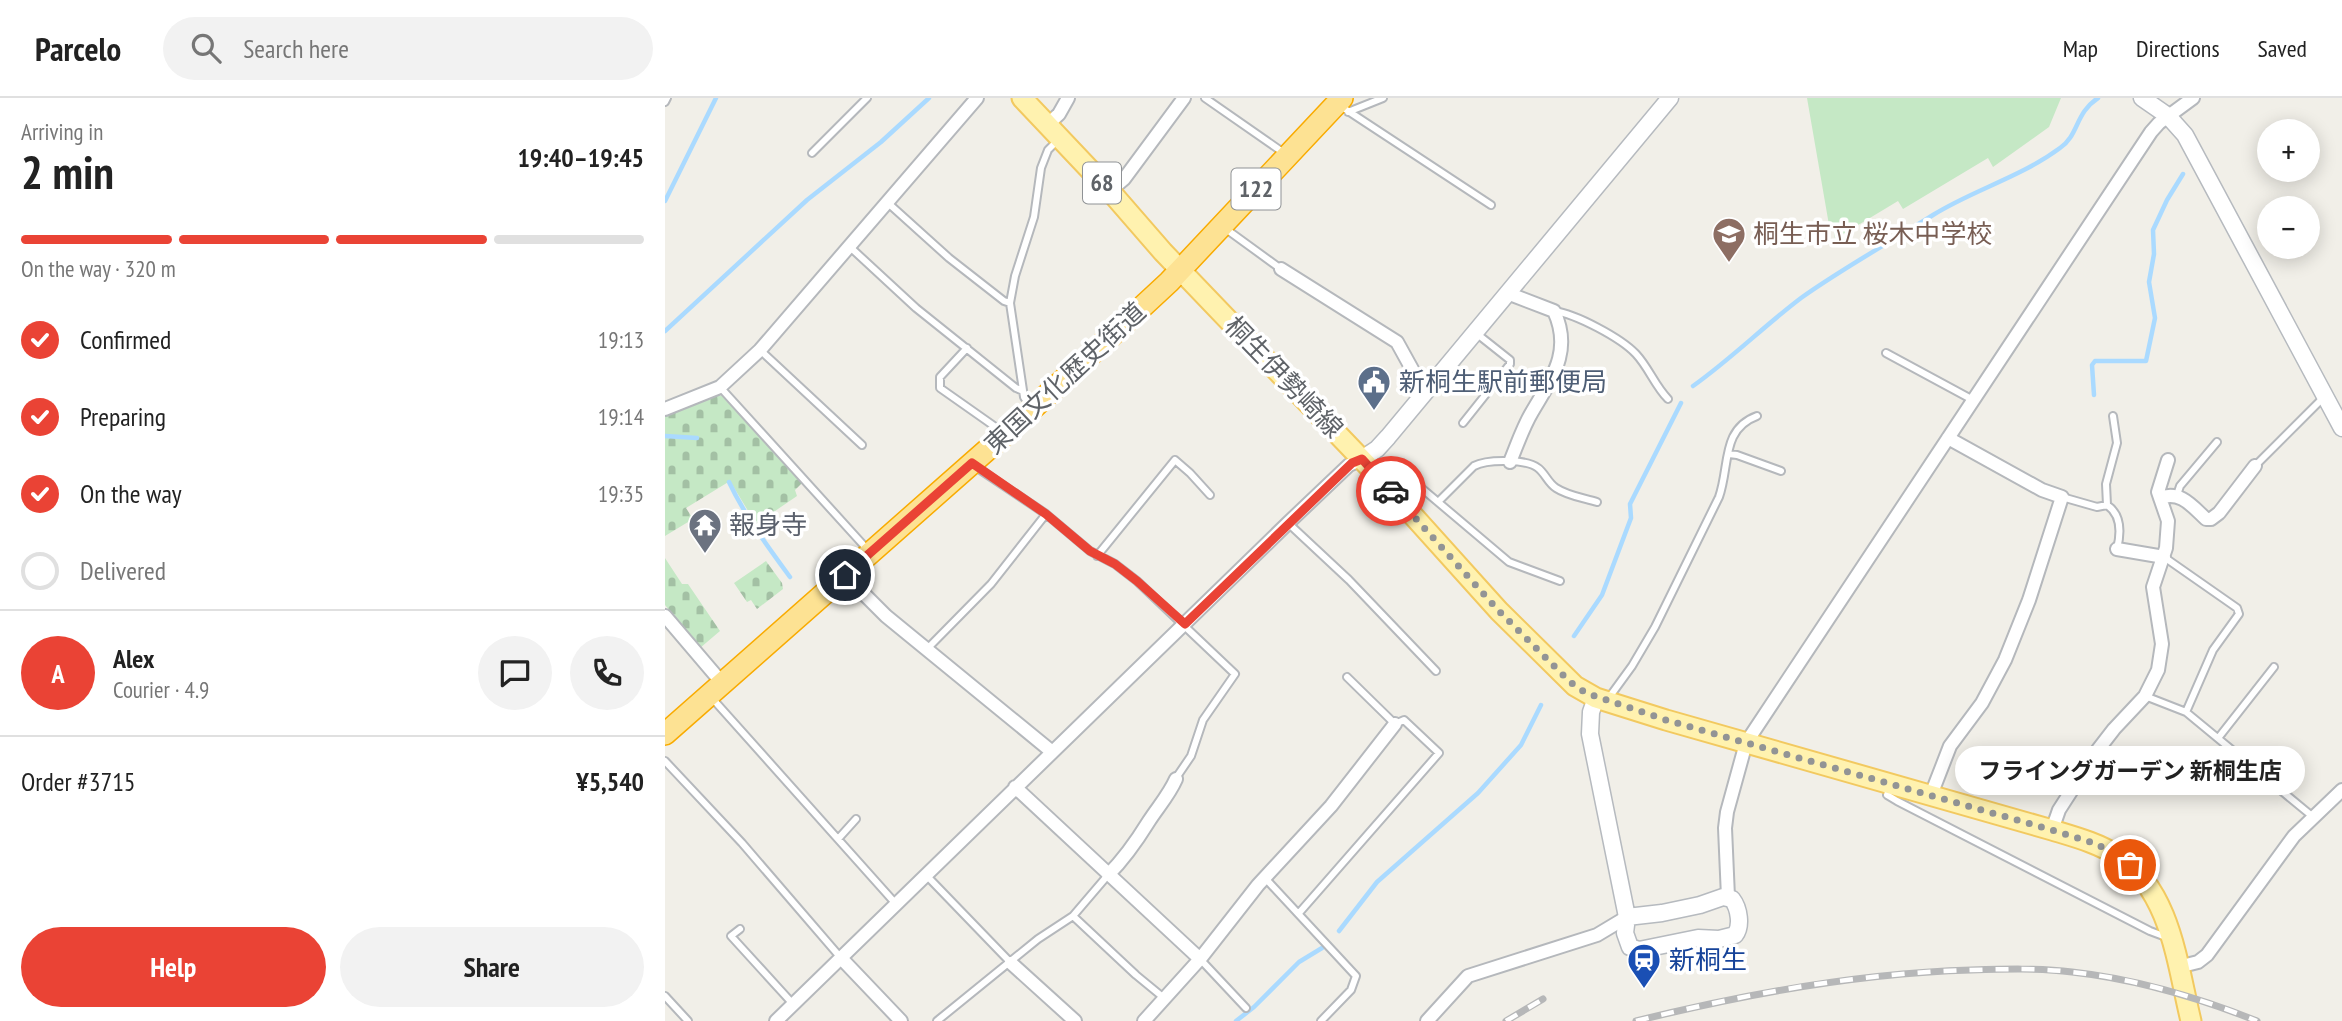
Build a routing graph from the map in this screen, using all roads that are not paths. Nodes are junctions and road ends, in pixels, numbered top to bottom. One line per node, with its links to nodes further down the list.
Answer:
1 (867, 98): 14 (lane)
2 (977, 98): 17 (street)
3 (1022, 98): 13 (main road, 桐生伊勢崎線 / 68)
4 (1069, 98): 13 (street)
5 (1184, 98): 16 (street)
6 (1205, 98): 15 (lane)
7 (1383, 98): 11 (lane)
8 (1669, 98): 23 (street)
9 (2142, 98): 12 (street)
10 (2193, 98): 12 (street)
11 (1342, 104): 15 (highway, 122); 18 (lane)
12 (2168, 116): 32 (street); 35 (street)
13 (1053, 132): 16 (main road, 桐生伊勢崎線 / 68); 24 (lane)
14 (812, 153)
15 (1288, 156): 19 (highway, 122)
16 (1110, 191): 21 (main road, 桐生伊勢崎線 / 68)
17 (886, 202): 20 (street); 24 (lane)
18 (1491, 205)
19 (1222, 225): 21 (highway, 122); 22 (lane)
20 (848, 246): 27 (lane); 28 (street)
21 (1180, 269): 34 (highway, 東国文化歴史街道 / 122); 49 (main road, 桐生伊勢崎線 / 68)
22 (1281, 269): 31 (street)
23 (1507, 293): 25 (street); 26 (street)
24 (1010, 303): 34 (lane)
25 (1554, 312): 33 (lane); 47 (street)
26 (1474, 332): 31 (street); 39 (lane)
27 (967, 348): 34 (lane); 40 (lane)
28 (760, 350): 30 (street); 44 (lane)
29 (1887, 354): 35 (lane)
30 (720, 387): 36 (street); 62 (lane)
31 (1427, 390): 49 (street)
32 (2325, 396): 41 (street); 50 (lane)
33 (1668, 399)
34 (1027, 400): 48 (highway, 東国文化歴史街道 / 122)
35 (1973, 400): 42 (street)
36 (665, 410)
37 (1757, 416): 45 (lane)
38 (2113, 416): 58 (lane)
39 (1463, 423)
40 (994, 426)
41 (2342, 428)
42 (1948, 438): 54 (street); 80 (street)
43 (2217, 442): 53 (lane)
44 (862, 445)
45 (1729, 454): 51 (lane); 75 (lane)
46 (2168, 460): 55 (street)
47 (1510, 462): 56 (lane); 57 (lane)
48 (972, 463): 59 (lane); 62 (highway, 東国文化歴史街道 / 122)
49 (1367, 464): 56 (lane); 60 (street); 75 (main road, 桐生伊勢崎線 / 68)
50 (2255, 466): 53 (street)
51 (1781, 471)
52 (1210, 495): 63 (lane)
53 (2177, 495): 55 (street)
54 (2062, 497): 58 (lane); 87 (street)
55 (2160, 498): 64 (street)
56 (1439, 501): 66 (lane)
57 (1597, 502)
58 (2107, 505): 61 (lane)
59 (1046, 514): 63 (lane); 69 (lane)
60 (1289, 523): 68 (street); 71 (lane)
61 (2117, 549): 64 (street)
62 (870, 554): 65 (highway, 東国文化歴史街道 / 122)
63 (1097, 556): 68 (lane)
64 (2164, 557): 74 (street); 76 (lane)
65 (845, 575): 69 (street); 73 (highway, 東国文化歴史街道 / 122)
66 (1560, 580)
67 (665, 615): 73 (street)
68 (1185, 624): 81 (street); 83 (lane)
69 (926, 650): 81 (street)
70 (2274, 667): 79 (lane)
71 (1436, 671)
72 (1347, 677): 77 (lane)
73 (716, 689): 78 (highway, 東国文化歴史街道 / 122); 91 (lane)
74 (2145, 696): 76 (lane); 90 (street)
75 (1602, 700): 80 (main road, 桐生伊勢崎線 / 68); 99 (street)
76 (2186, 712): 79 (lane)
77 (1395, 724): 94 (street); 97 (lane)
78 (665, 734)
79 (2219, 737): 88 (lane)
80 (1746, 743): 84 (main road, 桐生伊勢崎線 / 68); 95 (street)
81 (1051, 751): 85 (street)
82 (665, 761): 102 (lane)
83 (1176, 779): 93 (street)
84 (1890, 784): 87 (main road, 桐生伊勢崎線 / 68); 101 (lane)
85 (1015, 787): 92 (street); 93 (street)
86 (2342, 790): 88 (street)
87 (1931, 796): 90 (main road, 桐生伊勢崎線 / 68)
88 (2312, 816): 105 (street)
89 (856, 819): 91 (lane)
90 (2052, 830): 101 (main road, 桐生伊勢崎線 / 68)
91 (838, 839): 96 (lane)
92 (926, 875): 96 (street); 104 (lane)
93 (1108, 875): 98 (lane); 103 (street)
94 (1265, 878): 97 (lane); 103 (street)
95 (1728, 897): 99 (street); 99 (street)
96 (896, 904): 102 (street)
97 (1299, 913): 116 (lane)
98 (1073, 916): 104 (lane); 107 (lane)
99 (1627, 917): 117 (street)
100 (740, 929): 108 (lane)
101 (2171, 939): 105 (main road, 桐生伊勢崎線 / 68)
102 (841, 958): 108 (street); 112 (street)
103 (1200, 958): 107 (street); 109 (lane)
104 (1011, 962): 113 (lane); 114 (street)
105 (2178, 967): 118 (main road, 桐生伊勢崎線 / 68)
106 (665, 996): 110 (lane)
107 (1164, 998): 115 (street)
108 (793, 1004): 111 (street)
109 (1246, 1008)
110 (688, 1021)
111 (776, 1021)
112 (901, 1021)
113 (937, 1021)
114 (1075, 1021)
115 (1144, 1021)
116 (1321, 1021)
117 (1427, 1021)
118 (2191, 1021)

